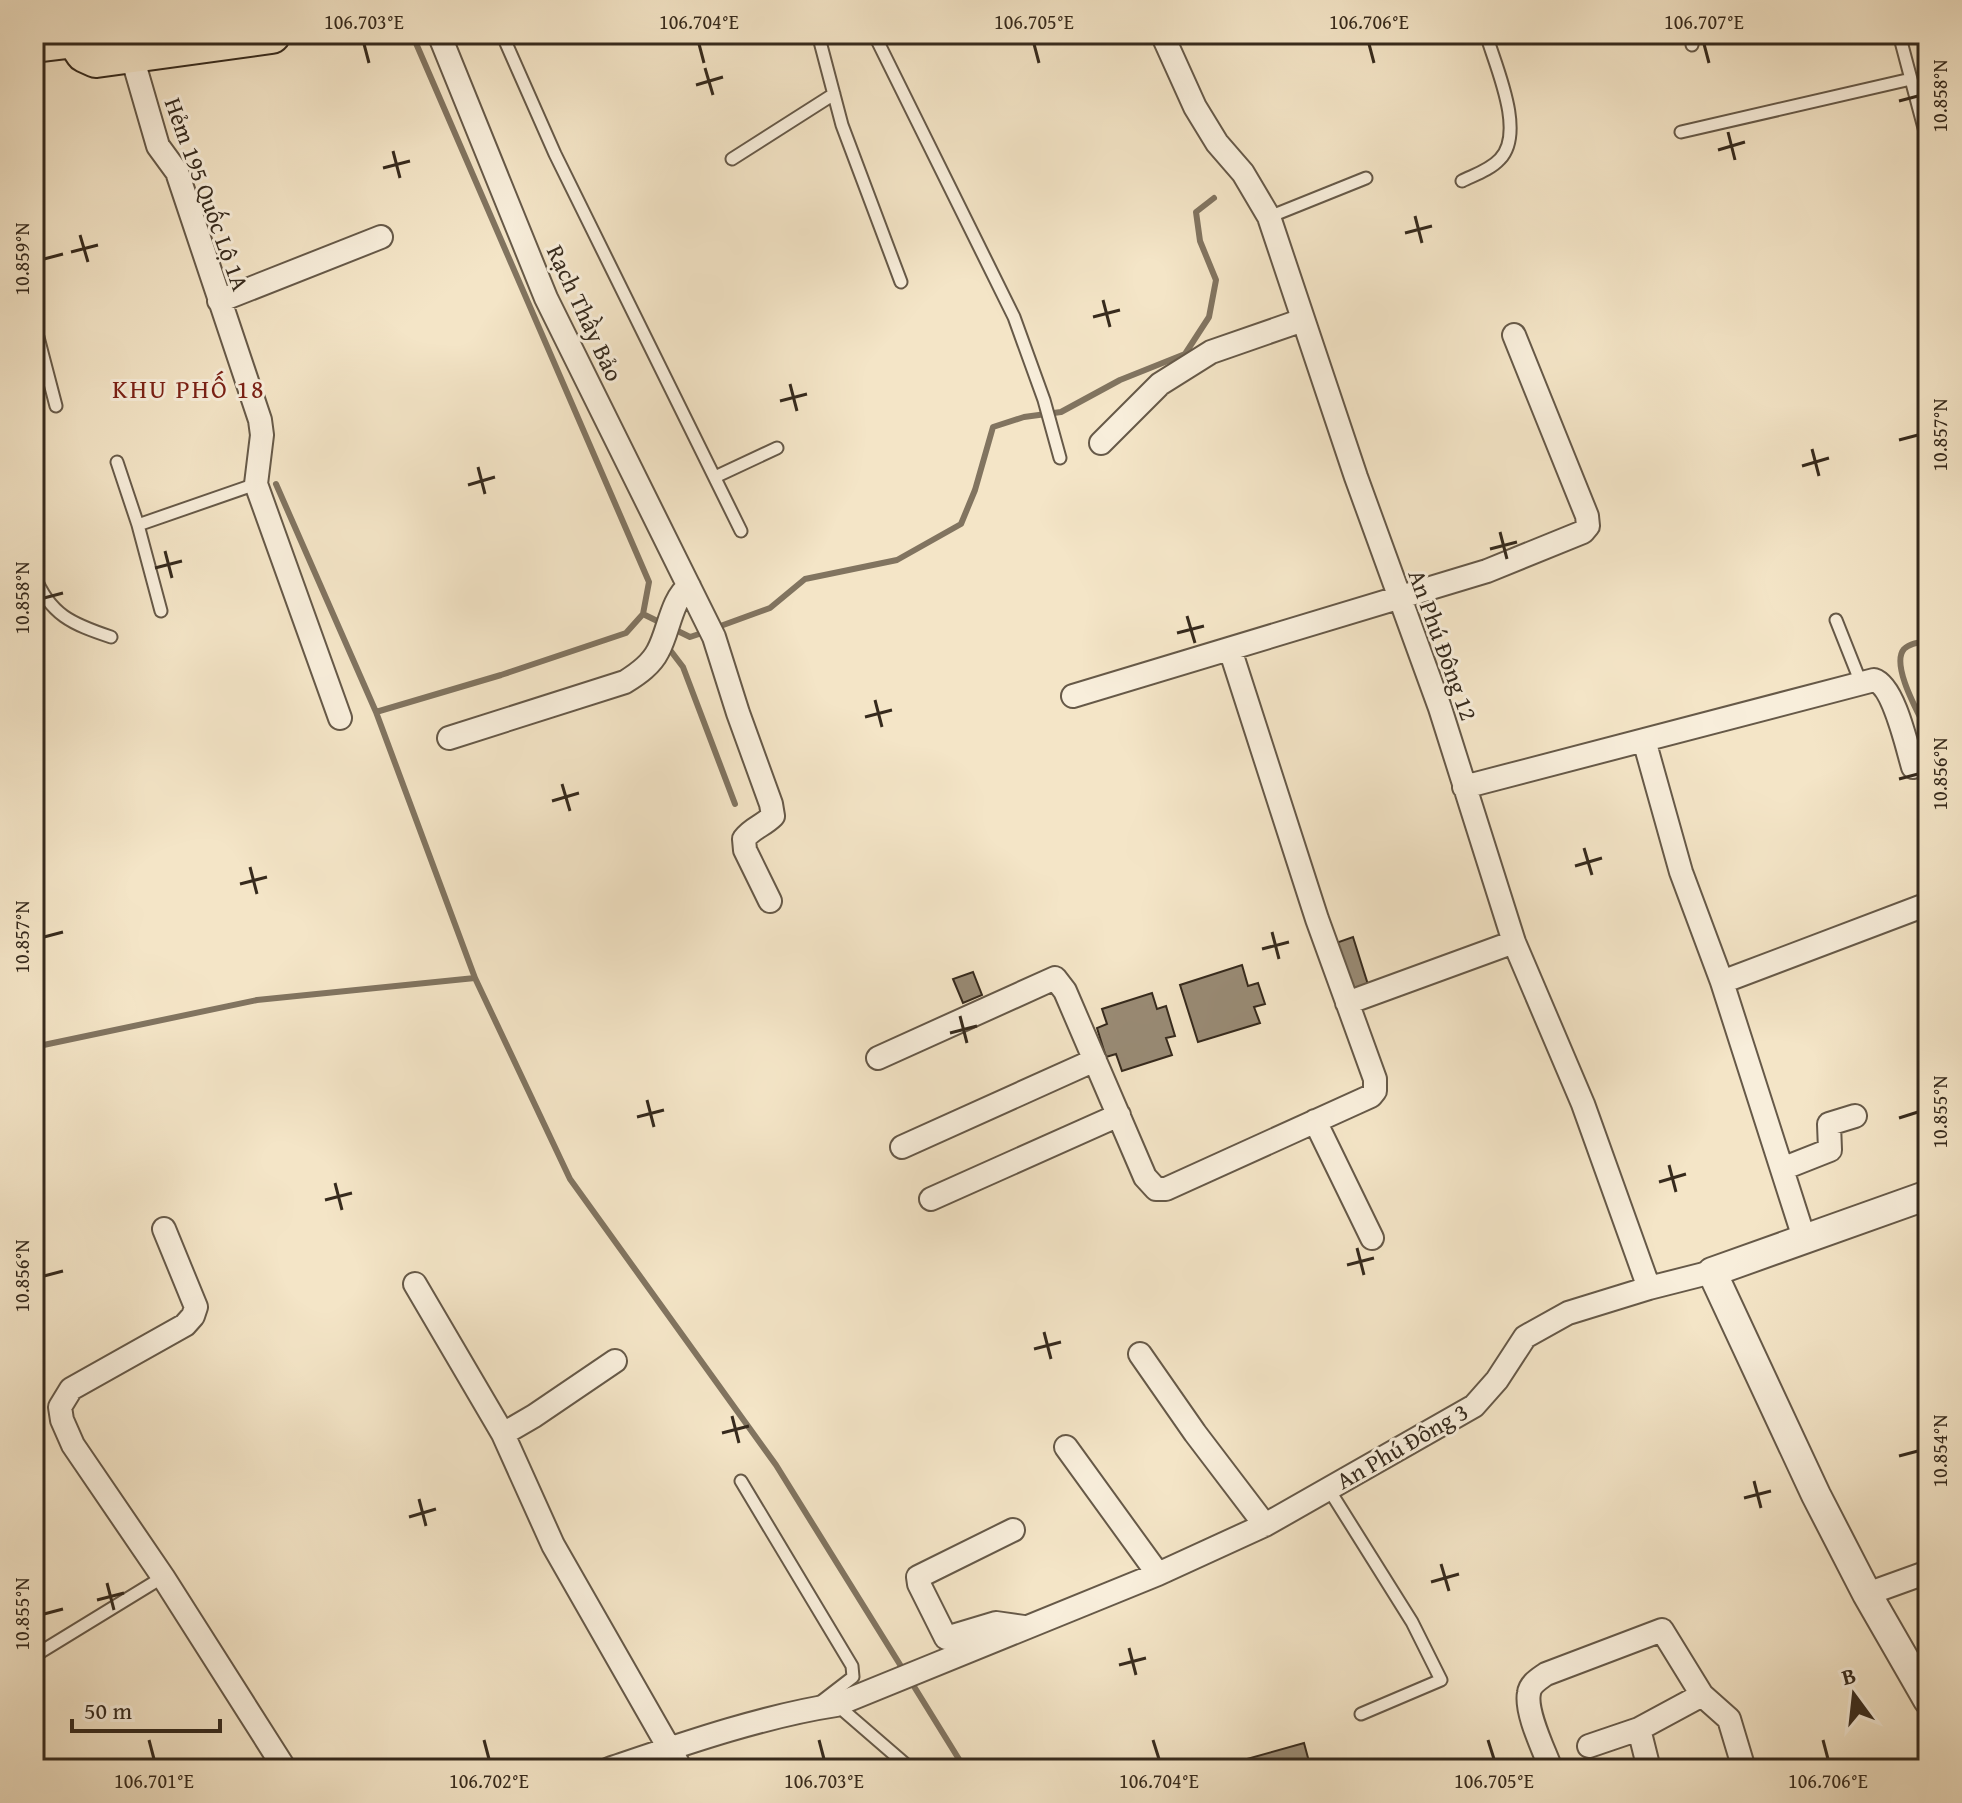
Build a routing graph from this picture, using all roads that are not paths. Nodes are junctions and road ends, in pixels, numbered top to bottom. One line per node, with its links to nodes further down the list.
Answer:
1 (271, 34): 9 (highway)
2 (439, 34): 35 (street, Rạch Thầy Bảo)
3 (502, 34): 30 (lane)
4 (818, 34): 12 (lane)
5 (874, 34): 28 (lane)
6 (1162, 34): 18 (street, An Phú Đông 12)
7 (1486, 34): 17 (lane)
8 (1899, 34): 11 (lane)
9 (104, 42): 10 (highway); 21 (street, Hẻm 195 Quốc Lộ 1A)
10 (34, 43)
11 (1911, 79): 13 (lane); 14 (lane)
12 (834, 94): 15 (lane); 20 (lane)
13 (1681, 132)
14 (1928, 143)
15 (732, 159)
16 (1366, 178): 18 (lane)
17 (1462, 181)
18 (1269, 217): 22 (street, An Phú Đông 12)
19 (381, 237): 21 (street)
20 (901, 282)
21 (219, 301): 31 (street, Hẻm 195 Quốc Lộ 1A)
22 (1303, 320): 26 (street); 36 (street, An Phú Đông 12)
23 (34, 322): 25 (lane)
24 (1514, 335): 36 (street)
25 (56, 406)
26 (1101, 443)
27 (777, 448): 30 (lane)
28 (1060, 458)
29 (117, 462): 32 (lane)
30 (715, 477): 33 (lane)
31 (256, 484): 32 (lane); 43 (street, Hẻm 195 Quốc Lộ 1A)
32 (138, 525): 37 (lane)
33 (741, 531)
34 (34, 575): 39 (lane)
35 (689, 586): 44 (street); 48 (street, Rạch Thầy Bảo)
36 (1399, 598): 40 (street); 47 (street, An Phú Đông 12)
37 (161, 611)
38 (1836, 620): 41 (lane)
39 (111, 637)
40 (1230, 649): 42 (street); 52 (street)
41 (1861, 683): 45 (street); 46 (street)
42 (1073, 696)
43 (340, 718)
44 (449, 738)
45 (1644, 740): 47 (street); 51 (street)
46 (1913, 767)
47 (1464, 787): 50 (street, An Phú Đông 12)
48 (770, 901)
49 (1928, 904): 51 (street)
50 (1514, 942): 52 (street); 67 (street, An Phú Đông 12)
51 (1722, 982): 59 (street)
52 (1347, 1003): 57 (street)
53 (878, 1058): 54 (street)
54 (1095, 1060): 55 (street); 58 (street)
55 (1119, 1115): 57 (street); 61 (street)
56 (1855, 1116): 59 (street)
57 (1315, 1121): 63 (street)
58 (902, 1147)
59 (1782, 1169): 64 (street)
60 (1928, 1195): 64 (street, An Phú Đông 3)
61 (931, 1199)
62 (164, 1229): 78 (street)
63 (1372, 1238)
64 (1804, 1238): 65 (street, An Phú Đông 3)
65 (1712, 1272): 67 (street, An Phú Đông 3); 79 (street)
66 (415, 1284): 70 (street)
67 (1649, 1288): 73 (street, An Phú Đông 3)
68 (1140, 1354): 74 (street)
69 (615, 1361): 70 (street)
70 (503, 1434): 89 (street)
71 (1066, 1447): 77 (street)
72 (741, 1481): 85 (lane)
73 (1328, 1488): 74 (street, An Phú Đông 3); 86 (lane)
74 (1265, 1525): 77 (street, An Phú Đông 3)
75 (1013, 1530): 80 (street)
76 (1928, 1572): 79 (street)
77 (1158, 1574): 80 (street, An Phú Đông 3)
78 (163, 1577): 81 (lane); 90 (street)
79 (1867, 1594): 83 (street)
80 (1026, 1628): 84 (street, An Phú Đông 3)
81 (34, 1656)
82 (1702, 1695): 87 (street); 94 (street); 96 (street)
83 (1928, 1700)
84 (836, 1705): 85 (street); 93 (lane)
85 (811, 1709): 89 (street)
86 (1361, 1714)
87 (1639, 1729): 88 (street); 95 (street)
88 (1589, 1746)
89 (668, 1749): 91 (street); 92 (street)
90 (285, 1769)
91 (609, 1769)
92 (681, 1769)
93 (911, 1769)
94 (1551, 1769)
95 (1649, 1769)
96 (1744, 1769)

